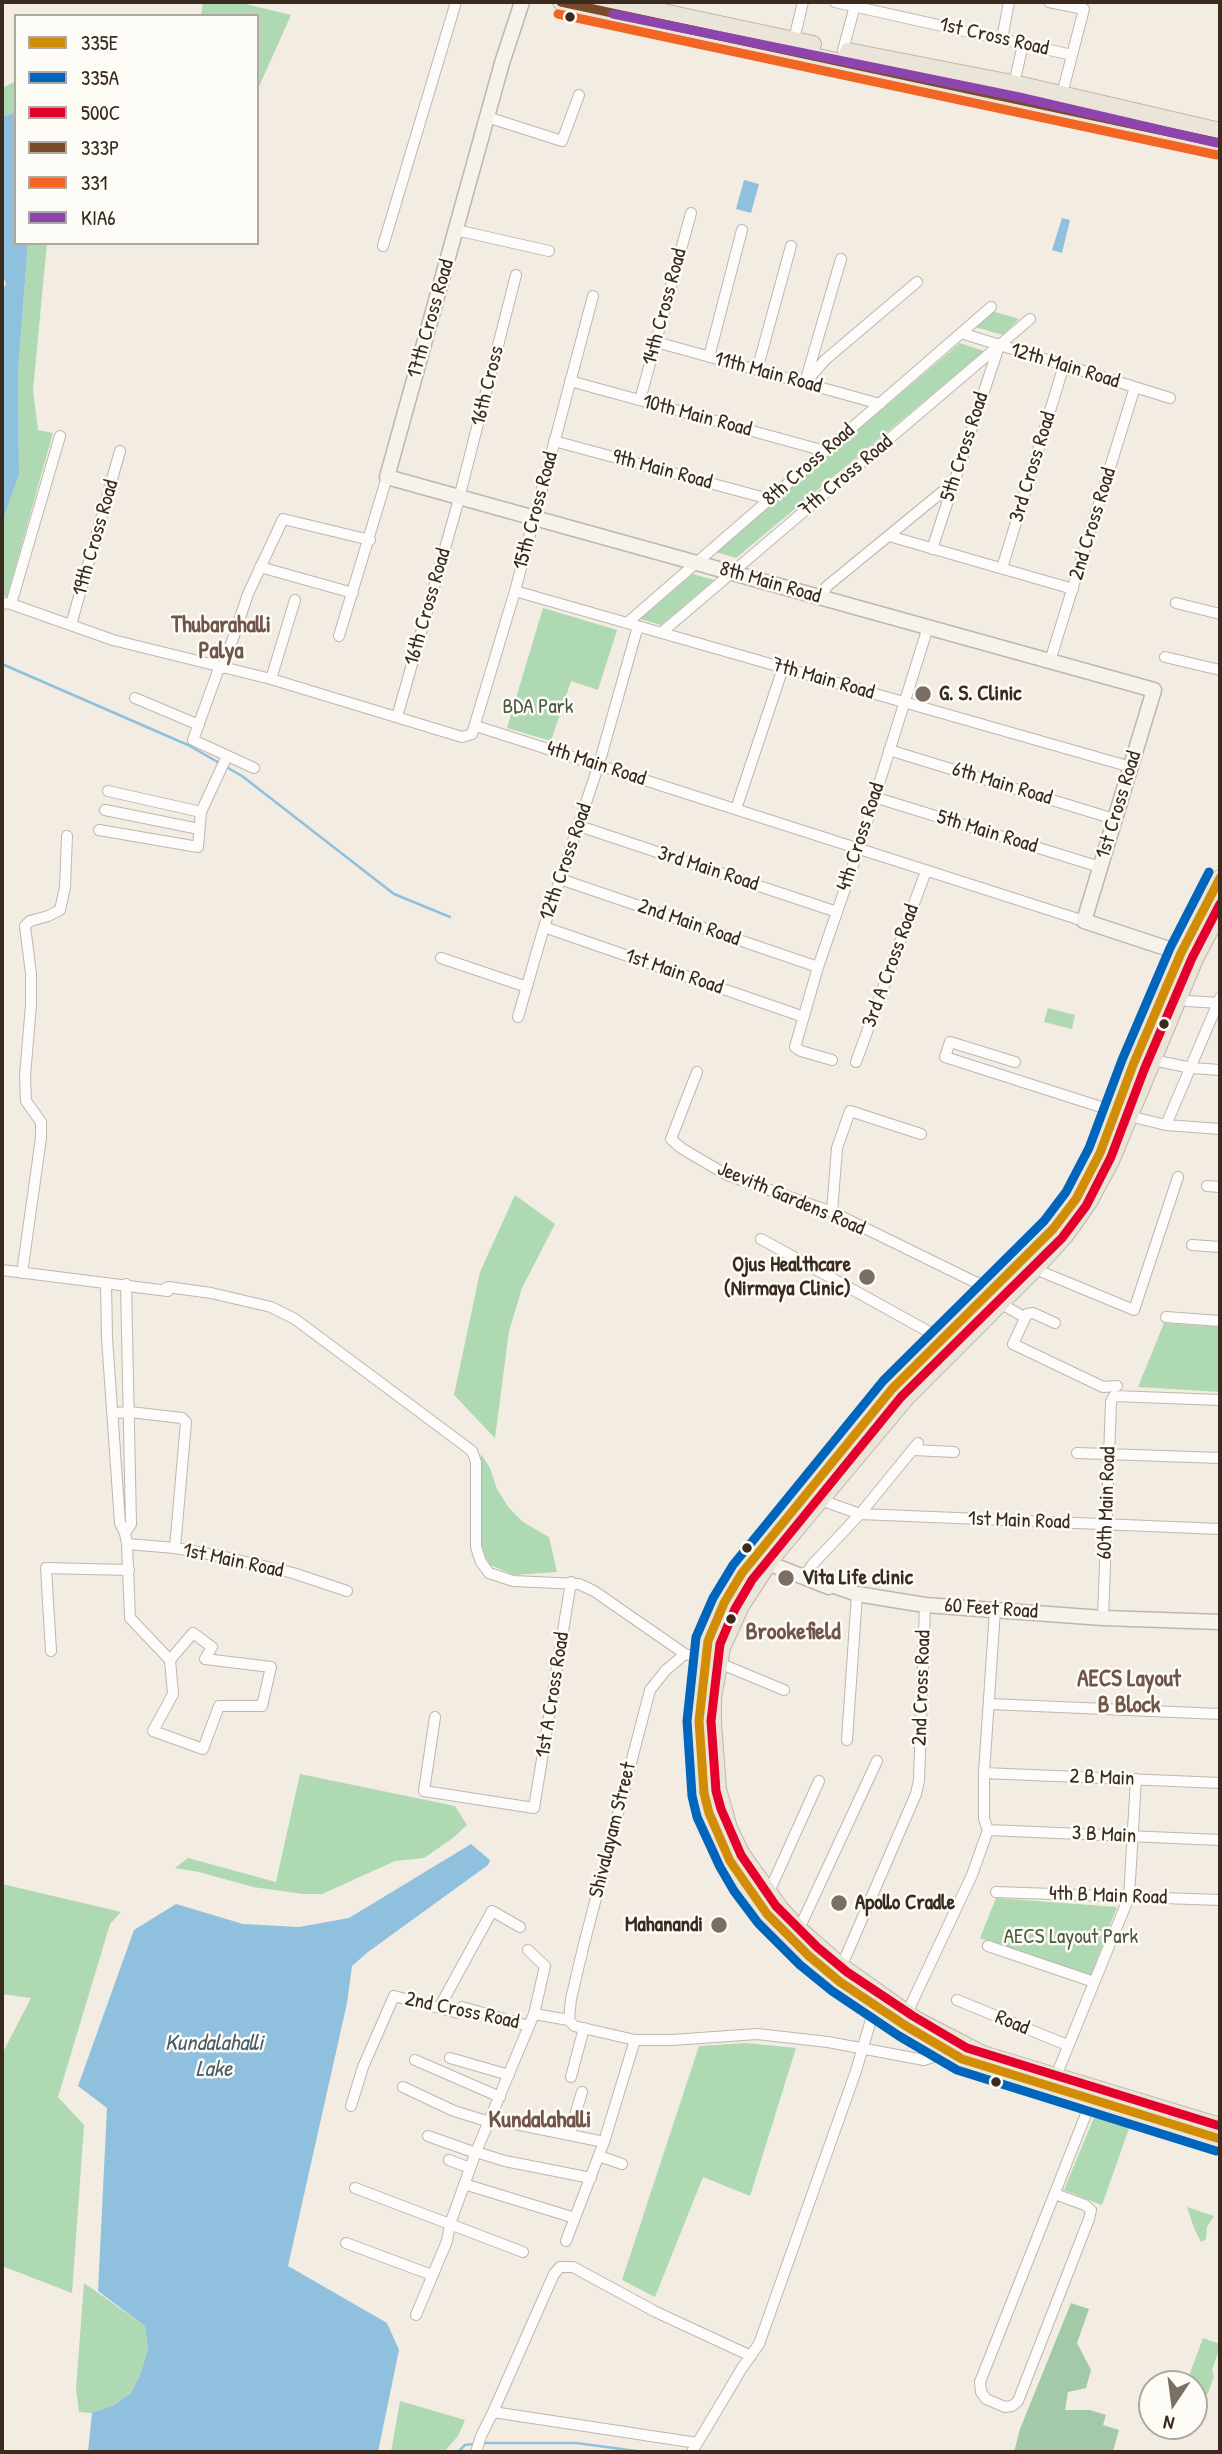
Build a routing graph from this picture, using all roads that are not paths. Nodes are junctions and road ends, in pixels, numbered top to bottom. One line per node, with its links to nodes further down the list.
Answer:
1 (456, 2): 25 (street)
2 (522, 2): 19 (street, 17th Cross Road)
3 (561, 2): 10 (main road)
4 (616, 2): 10 (main road)
5 (803, 2): 12 (street)
6 (835, 2): 9 (street, 1st Cross Road)
7 (1009, 2): 11 (street)
8 (1049, 2): 15 (street, 1st Cross Road)
9 (855, 4): 11 (street, 1st Cross Road); 14 (street)
10 (671, 13): 12 (main road); 18 (main road)
11 (1002, 39): 13 (street, 1st Cross Road)
12 (794, 40): 14 (main road)
13 (1023, 44): 15 (street, 1st Cross Road); 16 (street)
14 (843, 50): 16 (main road)
15 (1072, 55): 18 (street, 1st Cross Road)
16 (1014, 84): 18 (main road)
17 (579, 95): 19 (street)
18 (1064, 99): 20 (main road); 21 (main road)
19 (487, 117): 23 (street, 17th Cross Road)
20 (1220, 131)
21 (1220, 143)
22 (691, 214): 35 (street, 14th Cross Road)
23 (456, 230): 27 (street); 50 (street, 17th Cross Road)
24 (742, 230): 37 (street)
25 (383, 246)
26 (791, 246): 39 (street)
27 (549, 251)
28 (841, 259): 41 (street)
29 (516, 275): 52 (street, 16th Cross)
30 (917, 282): 41 (street)
31 (593, 296): 40 (street, 15th Cross Road)
32 (991, 307): 34 (street, 8th Cross Road)
33 (1030, 319): 36 (street, 7th Cross Road)
34 (961, 333): 36 (street, 12th Main Road); 45 (street, 8th Cross Road)
35 (656, 342): 37 (street, 11th Main Road); 44 (street, 14th Cross Road)
36 (999, 345): 38 (street, 12th Main Road); 51 (street, 5th Cross Road); 61 (street, 7th Cross Road)
37 (709, 357): 39 (street, 11th Main Road)
38 (1064, 366): 42 (street, 12th Main Road); 60 (street, 3rd Cross Road)
39 (757, 370): 41 (street, 11th Main Road)
40 (570, 381): 44 (street, 10th Main Road); 47 (street, 15th Cross Road)
41 (805, 383): 45 (street, 11th Main Road)
42 (1135, 387): 43 (street, 12th Main Road); 62 (street, 2nd Cross Road)
43 (1170, 398)
44 (640, 400): 49 (street, 10th Main Road)
45 (880, 404): 49 (street, 8th Cross Road)
46 (60, 436): 68 (street)
47 (554, 441): 53 (street, 9th Main Road); 54 (street, 15th Cross Road)
48 (120, 451): 71 (street, 19th Cross Road)
49 (825, 451): 53 (street, 8th Cross Road)
50 (387, 477): 52 (street, 8th Main Road); 56 (street, 17th Cross Road)
51 (953, 483): 55 (street); 57 (street, 5th Cross Road)
52 (460, 497): 54 (street, 8th Main Road); 85 (street, 16th Cross Road)
53 (769, 499): 58 (street, 8th Cross Road)
54 (534, 518): 58 (street, 8th Main Road); 63 (street, 15th Cross Road)
55 (889, 536): 57 (street); 65 (street)
56 (370, 540): 59 (street); 64 (street, 17th Cross Road)
57 (932, 549): 60 (street)
58 (696, 563): 61 (street, 8th Main Road); 70 (street, 8th Cross Road)
59 (260, 567): 64 (street); 78 (street)
60 (1002, 568): 62 (street)
61 (732, 573): 65 (street, 8th Main Road); 74 (street, 7th Cross Road)
62 (1073, 589): 77 (street, 2nd Cross Road)
63 (515, 591): 70 (street, 7th Main Road); 87 (street, 15th Cross Road)
64 (353, 593): 75 (street, 17th Cross Road)
65 (822, 598): 73 (street, 8th Main Road)
66 (295, 600): 81 (street)
67 (1176, 603): 69 (street)
68 (7, 604): 71 (street, 4th Main Road)
69 (1220, 614)
70 (627, 623): 72 (street, 7th Main Road)
71 (71, 625): 78 (street, 4th Main Road)
72 (639, 626): 74 (street, 7th Main Road); 90 (street, 12th Cross Road)
73 (928, 627): 77 (street, 8th Main Road); 84 (street, 4th Cross Road)
74 (661, 633): 79 (street, 7th Main Road)
75 (339, 636)
76 (1165, 657): 80 (street)
77 (1050, 661): 82 (street, 8th Main Road)
78 (221, 668): 81 (street, 4th Main Road); 86 (street)
79 (783, 668): 84 (street, 7th Main Road); 95 (street)
80 (1220, 670)
81 (271, 679): 85 (street, 4th Main Road)
82 (1154, 690): 91 (street, 1st Cross Road)
83 (135, 698): 86 (street)
84 (904, 702): 88 (street, 4th Cross Road); 91 (street, 7th Main Road)
85 (397, 717): 87 (street, 4th Main Road)
86 (199, 725): 89 (street)
87 (476, 726): 90 (street, 4th Main Road)
88 (889, 750): 94 (street, 4th Cross Road); 98 (street, 6th Main Road)
89 (223, 762): 92 (street); 97 (street)
90 (599, 764): 95 (street, 4th Main Road); 99 (street, 12th Cross Road)
91 (1131, 767): 98 (street, 1st Cross Road)
92 (254, 768)
93 (108, 791): 97 (street)
94 (874, 797): 103 (street, 4th Cross Road); 104 (street, 5th Main Road)
95 (736, 809): 103 (street, 4th Main Road)
96 (106, 810): 100 (street)
97 (201, 812): 100 (street)
98 (1114, 819): 104 (street, 1st Cross Road)
99 (579, 826): 107 (street, 12th Cross Road); 108 (street, 3rd Main Road)
100 (200, 829): 101 (street)
101 (99, 830)
102 (67, 836): 140 (street)
103 (859, 848): 105 (street, 4th Main Road); 108 (street, 4th Cross Road)
104 (1100, 867): 110 (street, 1st Cross Road)
105 (926, 871): 110 (street, 4th Main Road); 122 (street, 3rd A Cross Road)
106 (1220, 878): 112 (main road)
107 (561, 879): 111 (street, 12th Cross Road); 114 (street, 2nd Main Road)
108 (837, 912): 114 (street, 4th Cross Road)
109 (1219, 917): 116 (main road)
110 (1084, 921): 112 (street, 4th Main Road)
111 (544, 927): 115 (street, 12th Cross Road); 119 (street, 1st Main Road)
112 (1181, 953): 127 (main road)
113 (441, 958): 115 (street)
114 (818, 967): 119 (street, 4th Cross Road)
115 (524, 986): 118 (street, 12th Cross Road)
116 (1177, 998): 117 (street); 121 (main road)
117 (1220, 1001): 124 (street)
118 (518, 1017)
119 (804, 1017): 120 (street, 4th Cross Road)
120 (832, 1060)
121 (1152, 1060): 124 (street); 127 (main road)
122 (856, 1062)
123 (1015, 1062): 127 (street)
124 (1192, 1068): 125 (street); 128 (street)
125 (1220, 1070)
126 (697, 1072): 134 (street, Jeevith Gardens Road)
127 (1123, 1115): 128 (street); 138 (main road); 143 (main road)
128 (1167, 1125): 129 (street)
129 (1220, 1129)
130 (921, 1134): 134 (street)
131 (1178, 1177): 138 (street)
132 (1207, 1186): 133 (street)
133 (1220, 1187)
134 (832, 1212): 143 (street, Jeevith Gardens Road)
135 (761, 1239): 148 (street)
136 (1192, 1245): 137 (street)
137 (1220, 1247)
138 (1035, 1269): 143 (main road)
139 (2, 1270): 140 (street)
140 (22, 1273): 141 (street)
141 (106, 1283): 142 (street); 152 (street)
142 (125, 1284): 151 (street); 167 (street)
143 (995, 1297): 144 (street, Jeevith Gardens Road); 148 (main road); 157 (main road)
144 (1024, 1317): 147 (street, Jeevith Gardens Road); 149 (street)
145 (1166, 1317): 146 (street)
146 (1220, 1321)
147 (1055, 1323)
148 (942, 1339): 177 (main road)
149 (1119, 1390): 150 (street); 154 (street, 60th Main Road)
150 (1220, 1400)
151 (130, 1412): 152 (street); 161 (street); 163 (street)
152 (114, 1413): 161 (street)
153 (954, 1452): 158 (street)
154 (1109, 1452): 155 (street); 156 (street); 159 (street, 60th Main Road)
155 (1077, 1453)
156 (1220, 1458)
157 (821, 1498): 158 (street, 1st Main Road); 164 (main road)
158 (860, 1514): 159 (street, 1st Main Road); 166 (street)
159 (1106, 1524): 160 (street, 1st Main Road); 172 (street, 60th Main Road)
160 (1220, 1529)
161 (125, 1533): 162 (street)
162 (127, 1544): 163 (street, 1st Main Road); 165 (street)
163 (175, 1548): 168 (street, 1st Main Road)
164 (770, 1560): 166 (street, 60 Feet Road); 177 (main road)
165 (129, 1570): 174 (street); 176 (street)
166 (806, 1575): 169 (street, 60 Feet Road)
167 (571, 1582): 175 (street); 181 (street, 1st A Cross Road)
168 (348, 1591)
169 (857, 1594): 170 (street, 60 Feet Road); 182 (street)
170 (925, 1605): 171 (street, 60 Feet Road); 199 (street, 2nd Cross Road)
171 (995, 1610): 172 (street, 60 Feet Road); 179 (street)
172 (1103, 1618): 173 (street, 60 Feet Road)
173 (1220, 1622)
174 (51, 1651)
175 (685, 1654): 177 (street); 206 (street, Shivalayam Street)
176 (170, 1660): 176 (street)
177 (711, 1661): 178 (street); 192 (main road); 202 (main road)
178 (784, 1690)
179 (990, 1704): 180 (street); 184 (street)
180 (1220, 1714)
181 (435, 1717)
182 (847, 1740)
183 (877, 1761): 196 (street)
184 (984, 1773): 185 (street, 2 B Main); 188 (street)
185 (1136, 1779): 187 (street, 2 B Main); 189 (street)
186 (819, 1781): 192 (street)
187 (1220, 1783)
188 (988, 1830): 189 (street, 3 B Main); 204 (street)
189 (1133, 1837): 190 (street, 3 B Main); 193 (street)
190 (1220, 1840)
191 (996, 1892): 193 (street, 4th B Main Road)
192 (768, 1894): 196 (main road)
193 (1129, 1897): 194 (street, 4th B Main Road); 200 (street)
194 (1220, 1900)
195 (520, 1927): 203 (street)
196 (799, 1929): 199 (main road)
197 (988, 1946): 200 (street)
198 (528, 1950): 205 (street)
199 (840, 1965): 204 (main road)
200 (1094, 1982): 210 (street)
201 (957, 2000): 210 (street, Road)
202 (875, 2006): 211 (main road); 212 (street)
203 (439, 2008): 207 (street, 2nd Cross Road); 222 (street, 2nd Cross Road)
204 (907, 2013): 211 (main road)
205 (534, 2014): 206 (street, 2nd Cross Road); 207 (street, 2nd Cross Road)
206 (569, 2020): 208 (street, 2nd Cross Road)
207 (529, 2026): 215 (street)
208 (584, 2028): 209 (street, 2nd Cross Road); 217 (street)
209 (635, 2040): 212 (street, 2nd Cross Road); 228 (street)
210 (1068, 2045): 216 (street)
211 (952, 2047): 212 (street, 2nd Cross Road); 216 (main road); 221 (main road)
212 (862, 2049): 245 (street)
213 (450, 2058): 215 (street)
214 (415, 2060): 220 (street)
215 (509, 2075): 220 (street)
216 (1056, 2076): 224 (main road)
217 (571, 2077)
218 (402, 2087): 223 (street)
219 (582, 2092): 225 (street)
220 (500, 2097): 223 (street)
221 (1092, 2099): 227 (main road); 237 (street)
222 (351, 2106)
223 (490, 2120): 225 (street); 229 (street)
224 (1220, 2126)
225 (569, 2135): 228 (street)
226 (428, 2136): 229 (street)
227 (1220, 2139)
228 (604, 2142): 230 (street)
229 (476, 2152): 233 (street); 234 (street)
230 (599, 2156): 232 (street); 234 (street)
231 (449, 2160): 233 (street)
232 (622, 2164)
233 (470, 2168): 235 (street)
234 (590, 2178): 238 (street)
235 (464, 2184): 238 (street); 239 (street)
236 (355, 2188): 239 (street)
237 (1055, 2194): 237 (street)
238 (575, 2218): 240 (street)
239 (450, 2224): 242 (street); 243 (street)
240 (566, 2241)
241 (346, 2243): 243 (street)
242 (523, 2252)
243 (432, 2275): 244 (street)
244 (416, 2315)
245 (751, 2356): 246 (street); 247 (street)
246 (493, 2412): 247 (street); 248 (street)
247 (695, 2448)
248 (476, 2450)

